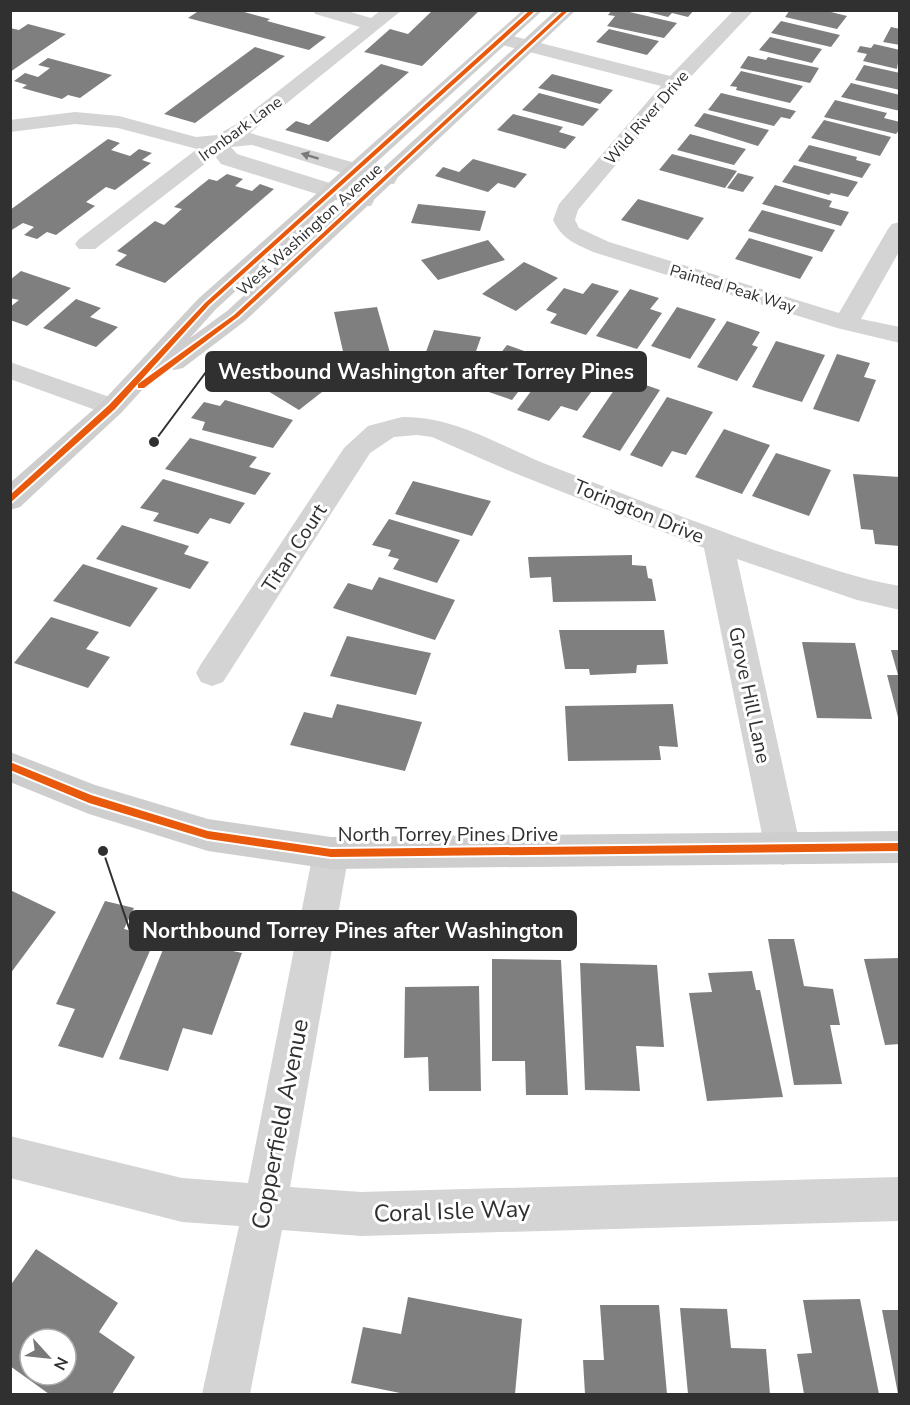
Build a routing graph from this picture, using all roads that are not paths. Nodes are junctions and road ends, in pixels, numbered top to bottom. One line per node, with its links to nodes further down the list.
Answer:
1 (322, 10): 6 (street)
2 (393, 10): 6 (street, Ironbark Lane)
3 (534, 10): 7 (main road, West Washington Avenue)
4 (567, 10): 8 (main road, West Washington Avenue)
5 (745, 10): 9 (street, Wild River Drive)
6 (375, 25): 11 (street, Ironbark Lane)
7 (501, 39): 8 (street); 12 (main road, West Washington Avenue)
8 (528, 46): 9 (street); 13 (main road, West Washington Avenue)
9 (674, 83): 17 (street, Wild River Drive)
10 (10, 126): 11 (street)
11 (217, 144): 12 (street, one-way to 11); 14 (street); 18 (street, Ironbark Lane)
12 (356, 170): 13 (street); 14 (main road, West Washington Avenue)
13 (386, 179): 15 (main road, West Washington Avenue)
14 (332, 191): 15 (street); 22 (main road, West Washington Avenue)
15 (363, 201): 22 (main road, West Washington Avenue)
16 (900, 229): 19 (street)
17 (570, 232): 19 (street, Painted Peak Way)
18 (87, 244)
19 (846, 323): 20 (street, Painted Peak Way)
20 (900, 335)
21 (10, 370): 22 (street)
22 (112, 407): 24 (main road, West Washington Avenue)
23 (382, 431): 25 (street, Torington Drive); 27 (street, Titan Court)
24 (10, 500)
25 (718, 542): 26 (street, Torington Drive); 30 (street, Grove Hill Lane)
26 (900, 598)
27 (212, 673)
28 (10, 766): 31 (main road, North Torrey Pines Drive)
29 (900, 847): 30 (main road, North Torrey Pines Drive)
30 (783, 849): 31 (main road, North Torrey Pines Drive)
31 (331, 853): 34 (street, Copperfield Avenue)
32 (10, 1157): 34 (street, Coral Isle Way)
33 (900, 1199): 34 (street, Coral Isle Way)
34 (266, 1206): 35 (street, Copperfield Avenue)
35 (226, 1395)

